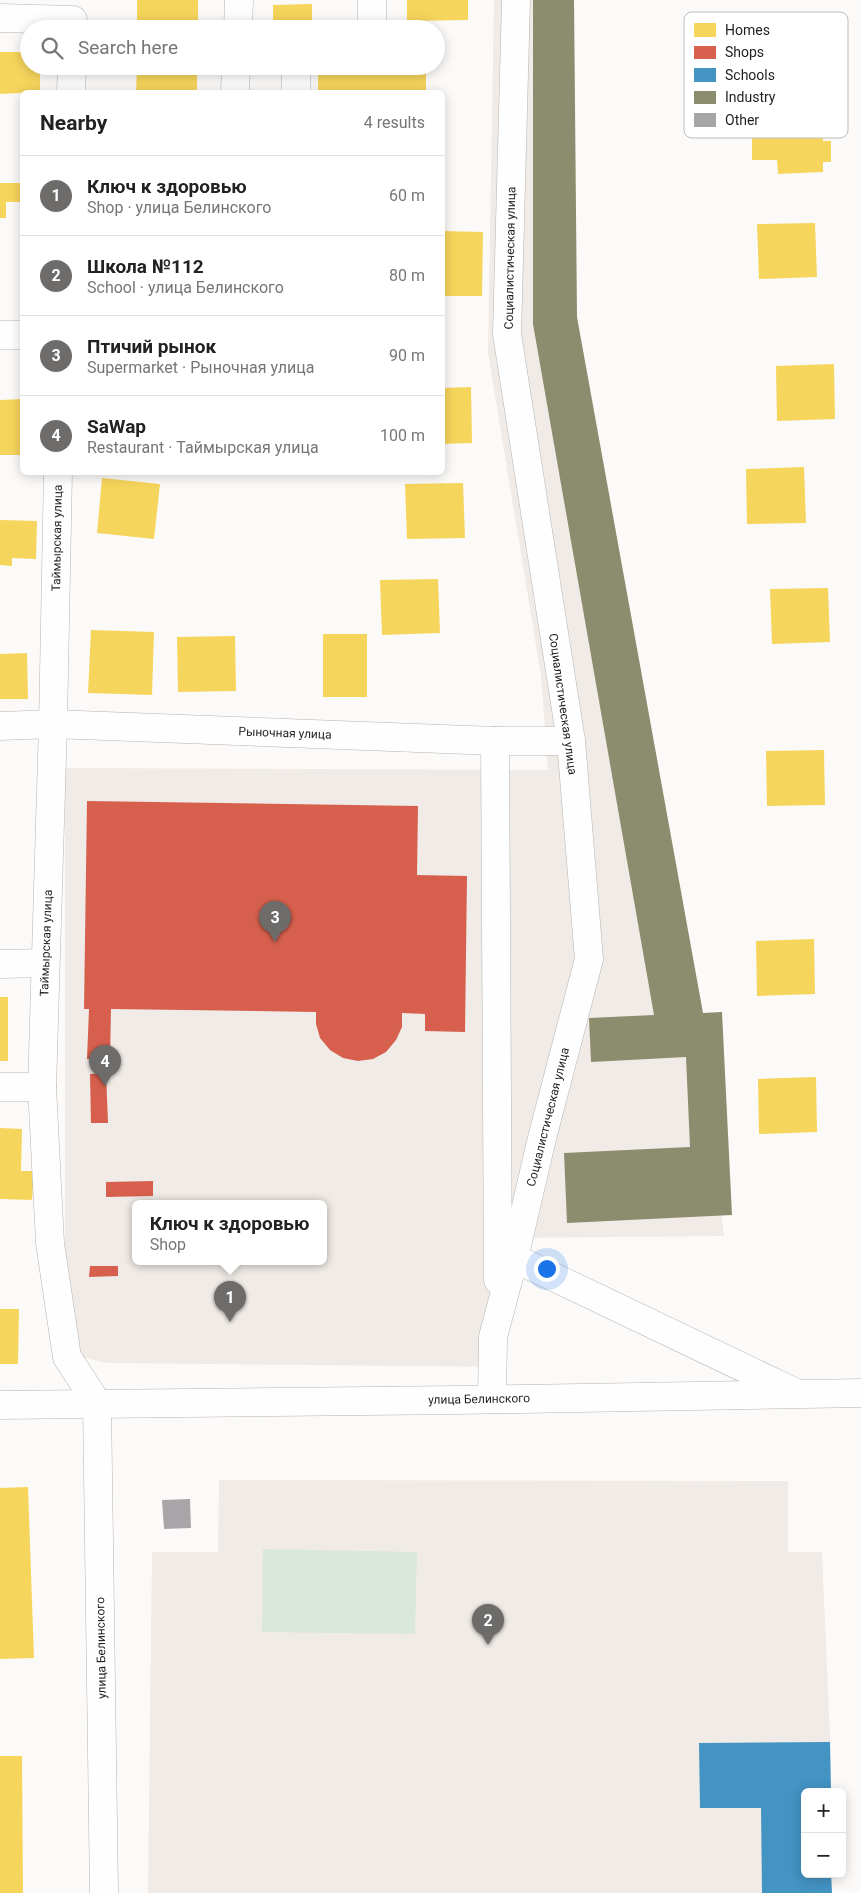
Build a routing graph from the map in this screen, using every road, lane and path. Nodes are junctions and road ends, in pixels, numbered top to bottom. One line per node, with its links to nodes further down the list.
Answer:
1 (239, 0): 6 (street)
2 (372, 0): 7 (street)
3 (516, 0): 20 (street, Социалистическая улица)
4 (73, 16): 5 (street)
5 (0, 18)
6 (238, 20)
7 (372, 20)
8 (72, 75): 11 (street)
9 (236, 75): 12 (street)
10 (296, 75): 13 (street)
11 (71, 90)
12 (235, 90)
13 (296, 90)
14 (0, 335): 15 (street)
15 (20, 335)
16 (58, 475): 17 (street, Таймырская улица)
17 (54, 724): 18 (street, Рыночная улица); 19 (street, Рыночная улица); 21 (street, Таймырская улица)
18 (0, 726)
19 (495, 741): 20 (street, Рыночная улица); 26 (street)
20 (570, 741): 25 (street, Социалистическая улица)
21 (45, 963): 22 (street); 24 (street, Таймырская улица)
22 (0, 964)
23 (0, 1087): 24 (street)
24 (42, 1087): 30 (street, Таймырская улица)
25 (514, 1258): 26 (street, Социалистическая улица); 28 (street)
26 (499, 1315): 29 (street, Социалистическая улица)
27 (861, 1393): 28 (street, улица Белинского)
28 (798, 1394): 29 (street, улица Белинского)
29 (492, 1399): 30 (street, улица Белинского)
30 (97, 1403): 31 (street, улица Белинского); 32 (street, улица Белинского)
31 (0, 1405)
32 (104, 1893)

